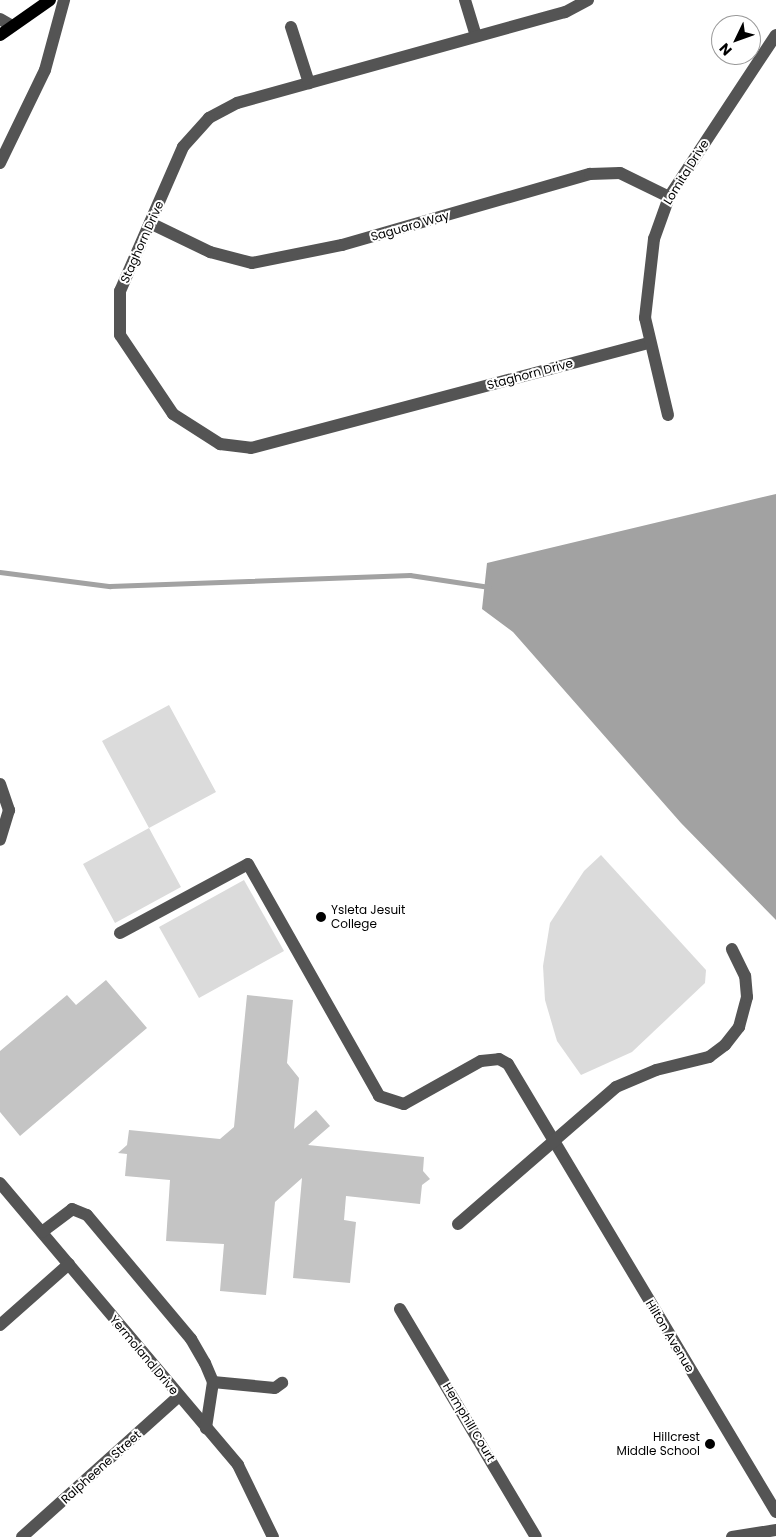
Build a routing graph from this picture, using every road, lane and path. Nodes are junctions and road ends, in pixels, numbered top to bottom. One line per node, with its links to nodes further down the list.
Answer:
1 (50, 0): 6 (main road)
2 (64, 0): 12 (street)
3 (466, 0): 9 (street)
4 (588, 0): 9 (street, Staghorn Drive)
5 (0, 19): 6 (street)
6 (12, 26): 8 (main road)
7 (291, 27): 11 (street)
8 (0, 35)
9 (476, 35): 11 (street, Staghorn Drive)
10 (776, 35): 13 (street, Lomita Drive)
11 (309, 83): 14 (street, Staghorn Drive)
12 (0, 163)
13 (669, 197): 14 (street, Saguaro Way); 15 (street, Lomita Drive)
14 (150, 223): 15 (street, Staghorn Drive)
15 (648, 343): 16 (street, Lomita Drive)
16 (668, 415)
17 (0, 784): 18 (street)
18 (0, 840)
19 (120, 933): 21 (street, Hilton Avenue)
20 (732, 949): 21 (street)
21 (552, 1138): 23 (street); 32 (street, Hilton Avenue)
22 (0, 1183): 24 (street, Yermoland Drive)
23 (458, 1224)
24 (42, 1232): 25 (street, Yermoland Drive); 28 (street)
25 (69, 1264): 27 (street); 30 (street, Yermoland Drive)
26 (400, 1309): 36 (street, Hemphill Court)
27 (0, 1325)
28 (213, 1382): 29 (street); 31 (street)
29 (282, 1383)
30 (179, 1396): 31 (street, Yermoland Drive); 34 (street, Ralpheene Street)
31 (206, 1428): 35 (street, Yermoland Drive)
32 (776, 1512)
33 (776, 1530): 37 (street)
34 (22, 1537)
35 (273, 1537)
36 (536, 1537)
37 (732, 1537)

